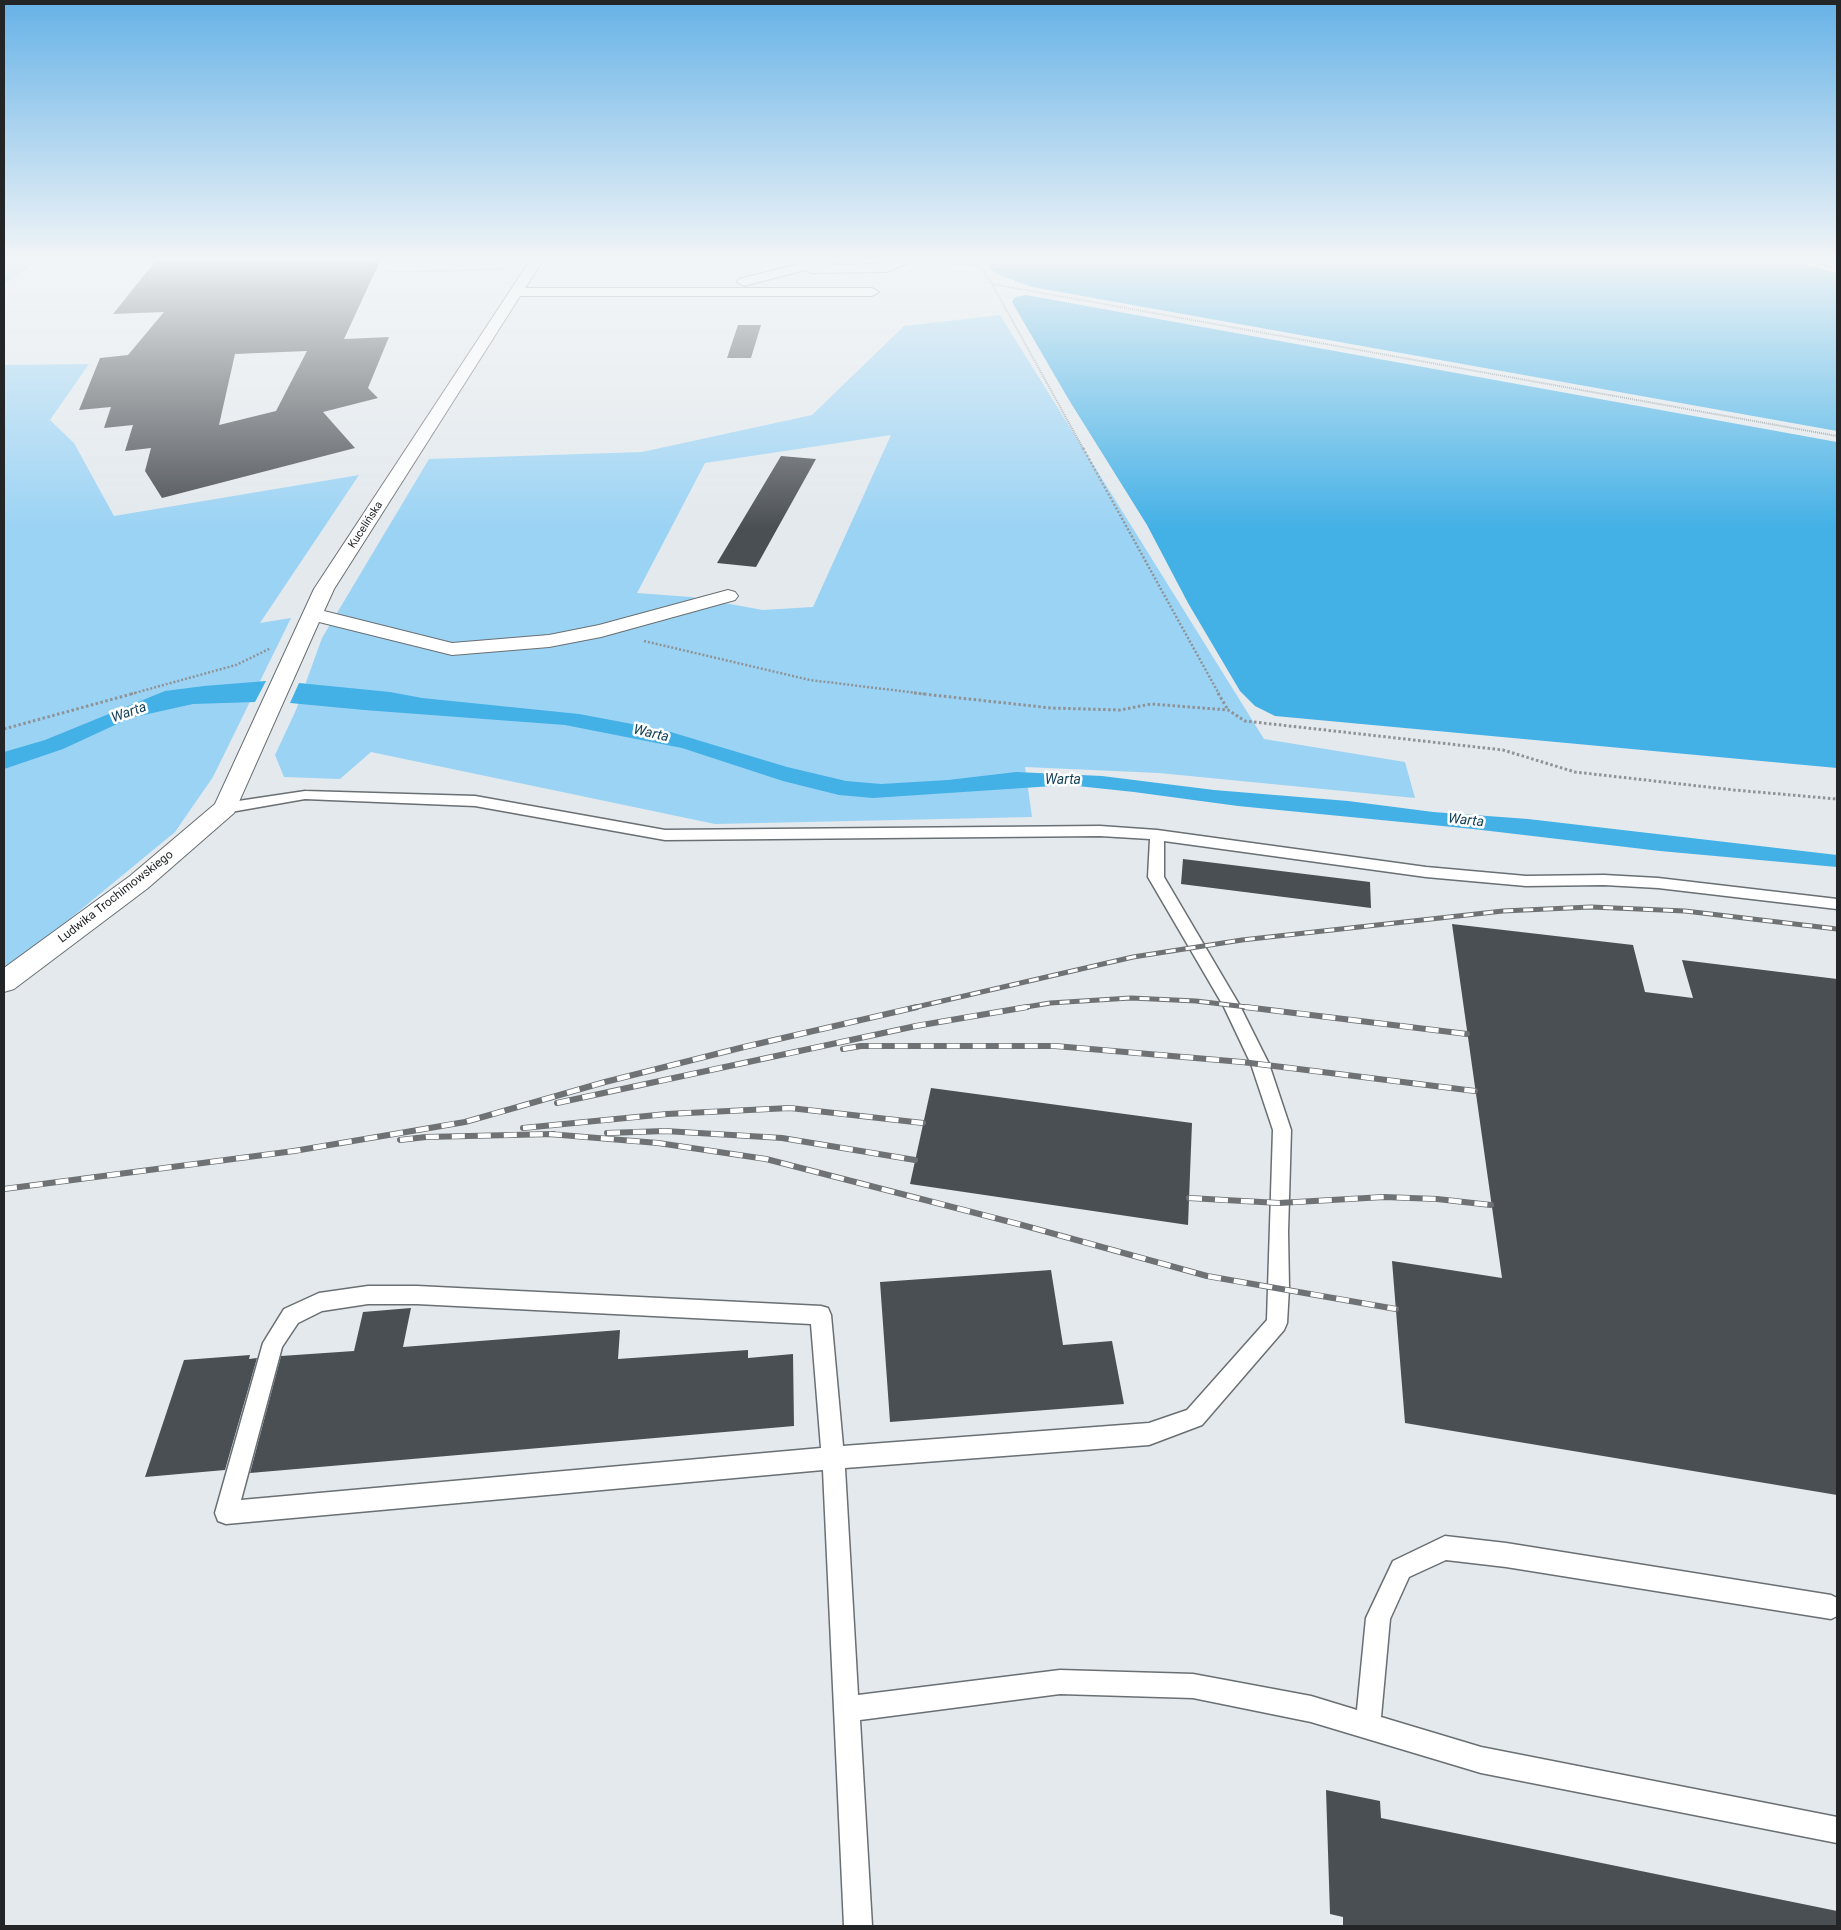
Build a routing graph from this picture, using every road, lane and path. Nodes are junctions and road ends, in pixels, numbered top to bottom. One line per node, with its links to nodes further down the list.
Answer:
1 (478, 349): 6 (street, Kucelińska)
2 (1028, 349): 8 (path)
3 (1354, 349): 4 (path)
4 (1837, 436)
5 (728, 596): 7 (street)
6 (310, 621): 7 (street); 9 (path); 11 (street, Kucelińska)
7 (601, 631): 8 (path)
8 (1228, 710): 10 (path)
9 (4, 729)
10 (1837, 799)
11 (225, 808): 12 (lane); 14 (street, Ludwika Trochimowskiego)
12 (1157, 834): 13 (lane); 15 (lane)
13 (1837, 904)
14 (4, 982)
15 (834, 1458): 15 (lane); 17 (lane)
16 (1832, 1607): 18 (lane)
17 (846, 1709): 18 (lane); 20 (lane)
18 (1368, 1726): 19 (lane)
19 (1837, 1830)
20 (858, 1926)

